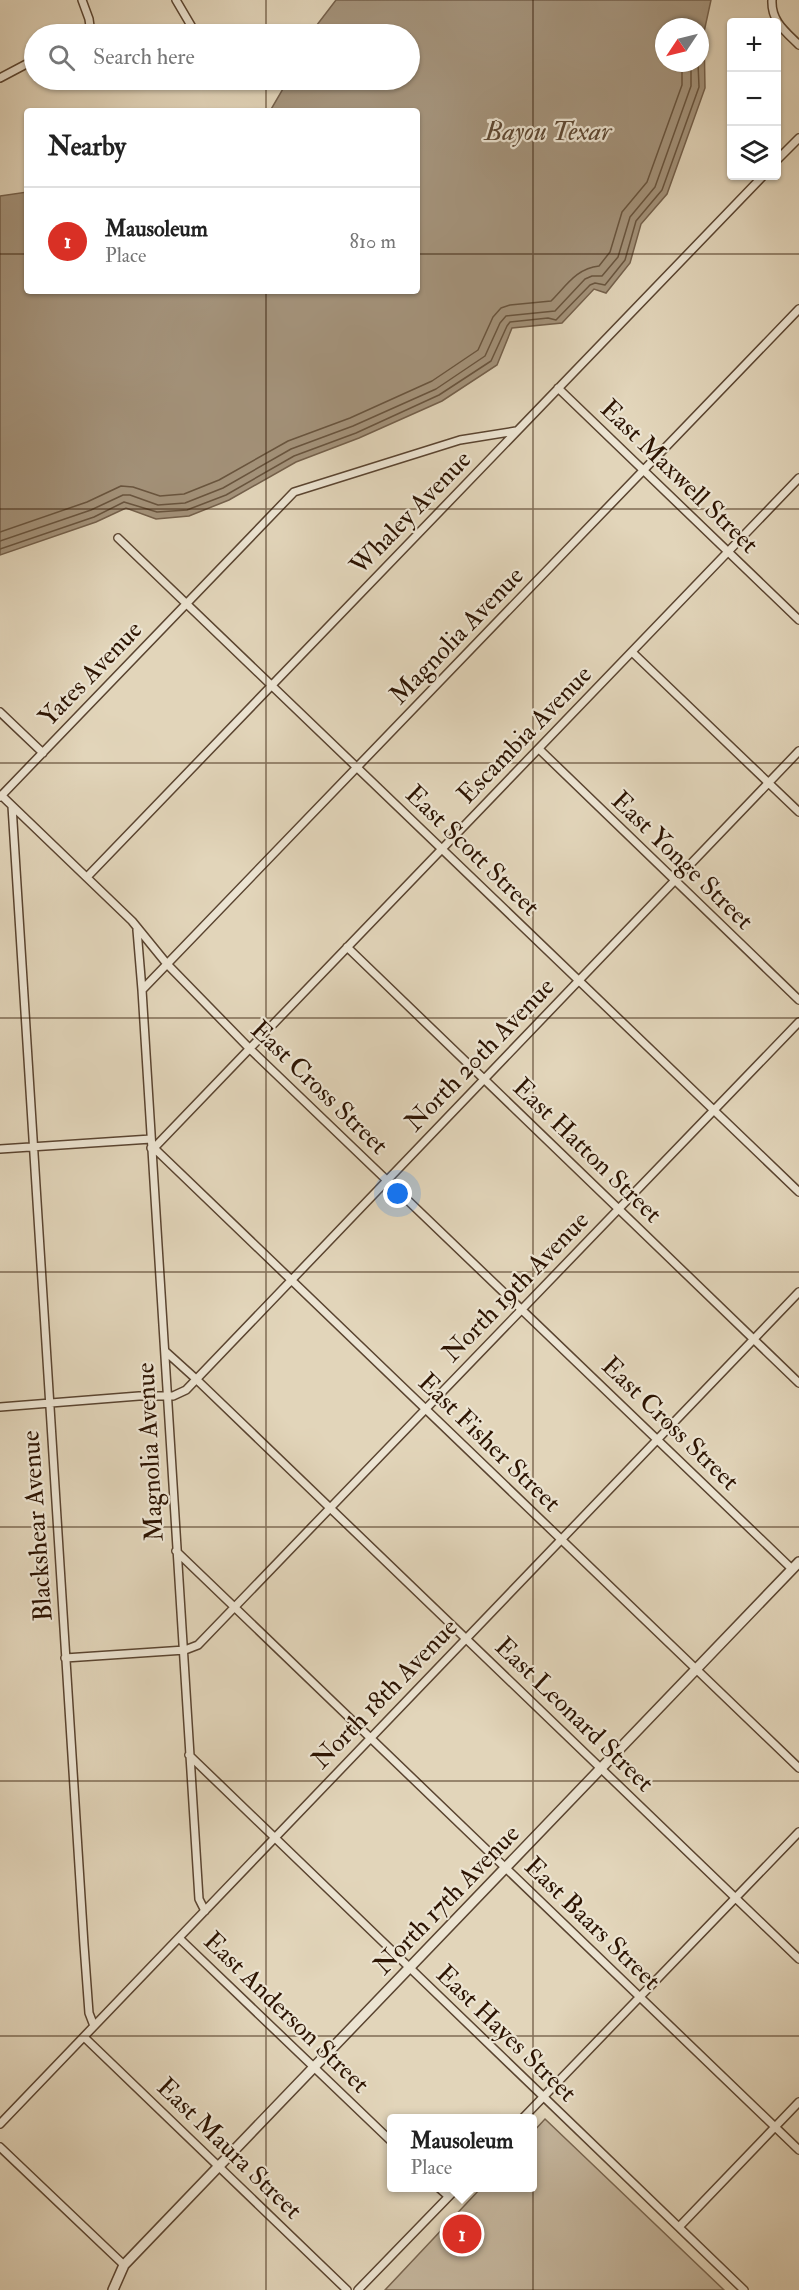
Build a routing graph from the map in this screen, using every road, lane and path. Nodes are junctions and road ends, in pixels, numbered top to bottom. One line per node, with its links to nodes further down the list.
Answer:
1 (82, 0): 4 (street)
2 (176, 0): 5 (street)
3 (772, 1): 6 (street)
4 (90, 24)
5 (189, 24)
6 (799, 45)
7 (24, 65): 8 (street)
8 (0, 78)
9 (799, 138): 10 (street)
10 (781, 158)
11 (759, 180): 13 (street, Whaley Avenue)
12 (799, 309): 15 (street, Magnolia Avenue)
13 (558, 388): 14 (street, Whaley Avenue); 15 (street, East Maxwell Street)
14 (516, 431): 19 (street, Yates Avenue); 22 (street, Whaley Avenue)
15 (644, 471): 18 (street, East Maxwell Street); 27 (street, Magnolia Avenue)
16 (799, 478): 18 (street, Escambia Avenue)
17 (118, 538): 19 (street, East Scott Street)
18 (728, 552): 20 (street, East Maxwell Street); 21 (street, Escambia Avenue)
19 (186, 603): 22 (street, East Scott Street); 26 (street, Yates Avenue)
20 (799, 620)
21 (632, 652): 24 (street, Escambia Avenue); 28 (street)
22 (272, 686): 27 (street, East Scott Street); 33 (street, Whaley Avenue)
23 (0, 712): 26 (street)
24 (539, 749): 32 (street, Escambia Avenue); 34 (street, East Yonge Street)
25 (799, 751): 28 (street, North 20th Avenue)
26 (43, 753): 29 (street, Yates Avenue)
27 (357, 768): 32 (street, East Scott Street); 37 (street, Magnolia Avenue)
28 (768, 782): 31 (street); 34 (street, North 20th Avenue)
29 (1, 796): 30 (street, East Cross Street)
30 (12, 806): 33 (street, East Cross Street); 46 (street, Blackshear Avenue)
31 (799, 812)
32 (442, 849): 36 (street, Escambia Avenue); 38 (street, East Scott Street)
33 (87, 877): 35 (street, East Cross Street)
34 (675, 880): 38 (street, North 20th Avenue); 40 (street, East Yonge Street)
35 (132, 921): 37 (street, East Cross Street); 39 (street, Magnolia Avenue)
36 (347, 947): 42 (street, Escambia Avenue); 43 (street, East Hatton Street)
37 (167, 964): 39 (street, Magnolia Avenue); 42 (street, East Cross Street)
38 (579, 981): 43 (street, North 20th Avenue); 44 (street, East Scott Street)
39 (142, 990): 45 (street, Magnolia Avenue)
40 (799, 1000)
41 (799, 1022): 44 (street, North 19th Avenue)
42 (250, 1049): 47 (street, Escambia Avenue); 49 (street, East Cross Street)
43 (484, 1079): 49 (street, North 20th Avenue); 51 (street, East Hatton Street)
44 (714, 1110): 50 (street, East Scott Street); 51 (street, North 19th Avenue)
45 (151, 1139): 46 (street); 47 (street, Magnolia Avenue)
46 (33, 1147): 48 (street); 60 (street, Blackshear Avenue)
47 (153, 1148): 52 (street, East Fisher Street); 56 (street, Magnolia Avenue)
48 (0, 1149)
49 (387, 1180): 52 (street, North 20th Avenue); 54 (street, East Cross Street)
50 (799, 1192)
51 (619, 1209): 54 (street, North 19th Avenue); 55 (street, East Hatton Street)
52 (292, 1280): 57 (street, North 20th Avenue); 62 (street, East Fisher Street)
53 (799, 1292): 55 (street, North 18th Avenue)
54 (522, 1310): 62 (street, North 19th Avenue); 63 (street, East Cross Street)
55 (753, 1339): 58 (street, East Hatton Street); 63 (street, North 18th Avenue)
56 (165, 1351): 57 (street, East Leonard Street); 59 (street, Magnolia Avenue)
57 (196, 1379): 59 (street, North 20th Avenue); 64 (street, East Leonard Street)
58 (799, 1383)
59 (167, 1396): 60 (street, North 20th Avenue); 66 (street, Magnolia Avenue)
60 (49, 1404): 61 (street, North 20th Avenue); 71 (street, Blackshear Avenue)
61 (0, 1407)
62 (426, 1410): 64 (street, North 19th Avenue); 65 (street, East Fisher Street)
63 (657, 1439): 65 (street, North 18th Avenue); 67 (street, East Cross Street)
64 (331, 1509): 68 (street, North 19th Avenue); 69 (street, East Leonard Street)
65 (560, 1540): 69 (street, North 18th Avenue); 72 (street, East Fisher Street)
66 (176, 1551): 68 (street, East Baars Street); 70 (street, Magnolia Avenue)
67 (797, 1569): 72 (street, North 17th Avenue)
68 (235, 1609): 70 (street, North 19th Avenue); 73 (street, East Baars Street)
69 (466, 1638): 73 (street, North 18th Avenue); 75 (street, East Leonard Street)
70 (183, 1650): 71 (street); 74 (street, Magnolia Avenue)
71 (65, 1658): 86 (street, Blackshear Avenue)
72 (696, 1669): 75 (street, North 17th Avenue); 76 (street, East Fisher Street)
73 (370, 1738): 78 (street, North 18th Avenue); 79 (street, East Baars Street)
74 (189, 1755): 78 (street, East Hayes Street); 81 (street, Magnolia Avenue)
75 (601, 1768): 79 (street, North 17th Avenue); 80 (street, East Leonard Street)
76 (799, 1768)
77 (799, 1832): 80 (street)
78 (274, 1838): 81 (street, North 18th Avenue); 84 (street, East Hayes Street)
79 (505, 1868): 84 (street, North 17th Avenue); 85 (street, East Baars Street)
80 (735, 1898): 83 (street, East Leonard Street); 85 (street)
81 (205, 1911): 82 (street, North 18th Avenue)
82 (179, 1938): 86 (street, North 18th Avenue); 88 (street, East Anderson Street)
83 (799, 1959)
84 (409, 1968): 88 (street, North 17th Avenue); 89 (street, East Hayes Street)
85 (640, 1997): 89 (street); 93 (street, East Baars Street)
86 (94, 2026): 87 (street, North 18th Avenue)
87 (84, 2037): 92 (street, North 18th Avenue); 97 (street, East Maura Street)
88 (314, 2067): 94 (street, East Anderson Street); 97 (street, North 17th Avenue)
89 (544, 2097): 91 (street); 101 (street, East Hayes Street)
90 (799, 2102): 93 (street)
91 (527, 2114)
92 (0, 2124)
93 (775, 2127): 96 (street, East Baars Street); 101 (street)
94 (387, 2137)
95 (0, 2147): 102 (street)
96 (799, 2150)
97 (218, 2166): 102 (street, North 17th Avenue); 104 (street, East Maura Street)
98 (444, 2192): 100 (street)
99 (452, 2192): 100 (street)
100 (448, 2196): 105 (street)
101 (679, 2227): 106 (street, East Hayes Street)
102 (124, 2265): 103 (street, North 17th Avenue)
103 (113, 2290)
104 (347, 2290)
105 (358, 2290)
106 (744, 2290)

